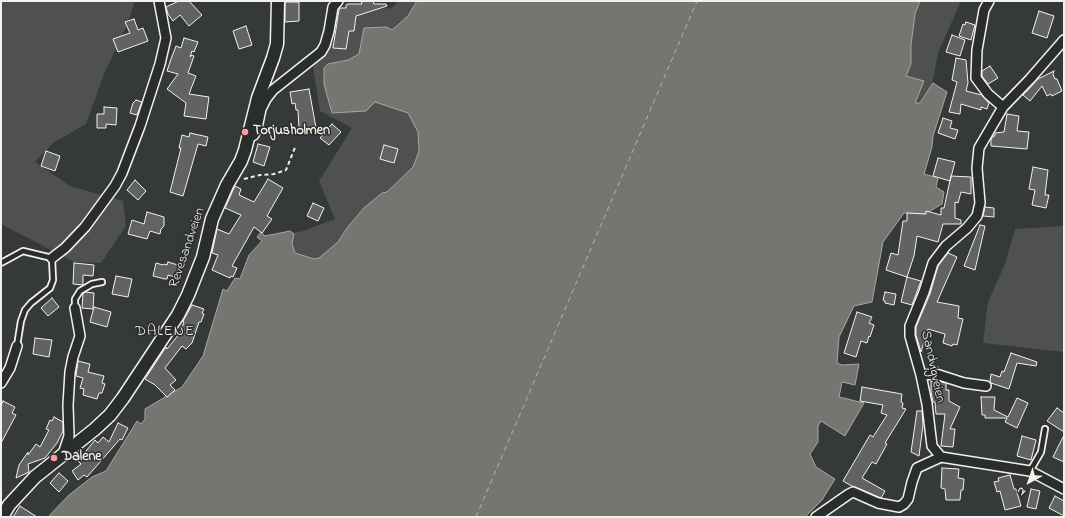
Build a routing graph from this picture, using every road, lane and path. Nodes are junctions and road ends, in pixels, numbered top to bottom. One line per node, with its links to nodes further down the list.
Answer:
1 (159, 1): 10 (street)
2 (278, 1): 7 (main road, Revesandveien)
3 (338, 1): 7 (street)
4 (989, 1): 6 (street)
5 (1064, 40): 6 (street, Sandvigveien)
6 (1003, 107): 15 (street, Sandvigveien)
7 (249, 137): 9 (main road, Revesandveien)
8 (296, 145): 9 (path)
9 (234, 174): 19 (main road, Revesandveien)
10 (52, 258): 11 (lane); 14 (lane)
11 (1, 263)
12 (102, 282): 13 (lane)
13 (74, 308): 19 (street)
14 (17, 346): 16 (street)
15 (921, 375): 17 (street); 20 (street, Sandvigveien)
16 (1, 383)
17 (986, 386)
18 (1045, 429): 21 (lane)
19 (63, 454): 23 (main road, Revesandveien)
20 (941, 457): 21 (street); 24 (street)
21 (1030, 472): 22 (street)
22 (1064, 489)
23 (2, 517)
24 (816, 517)

